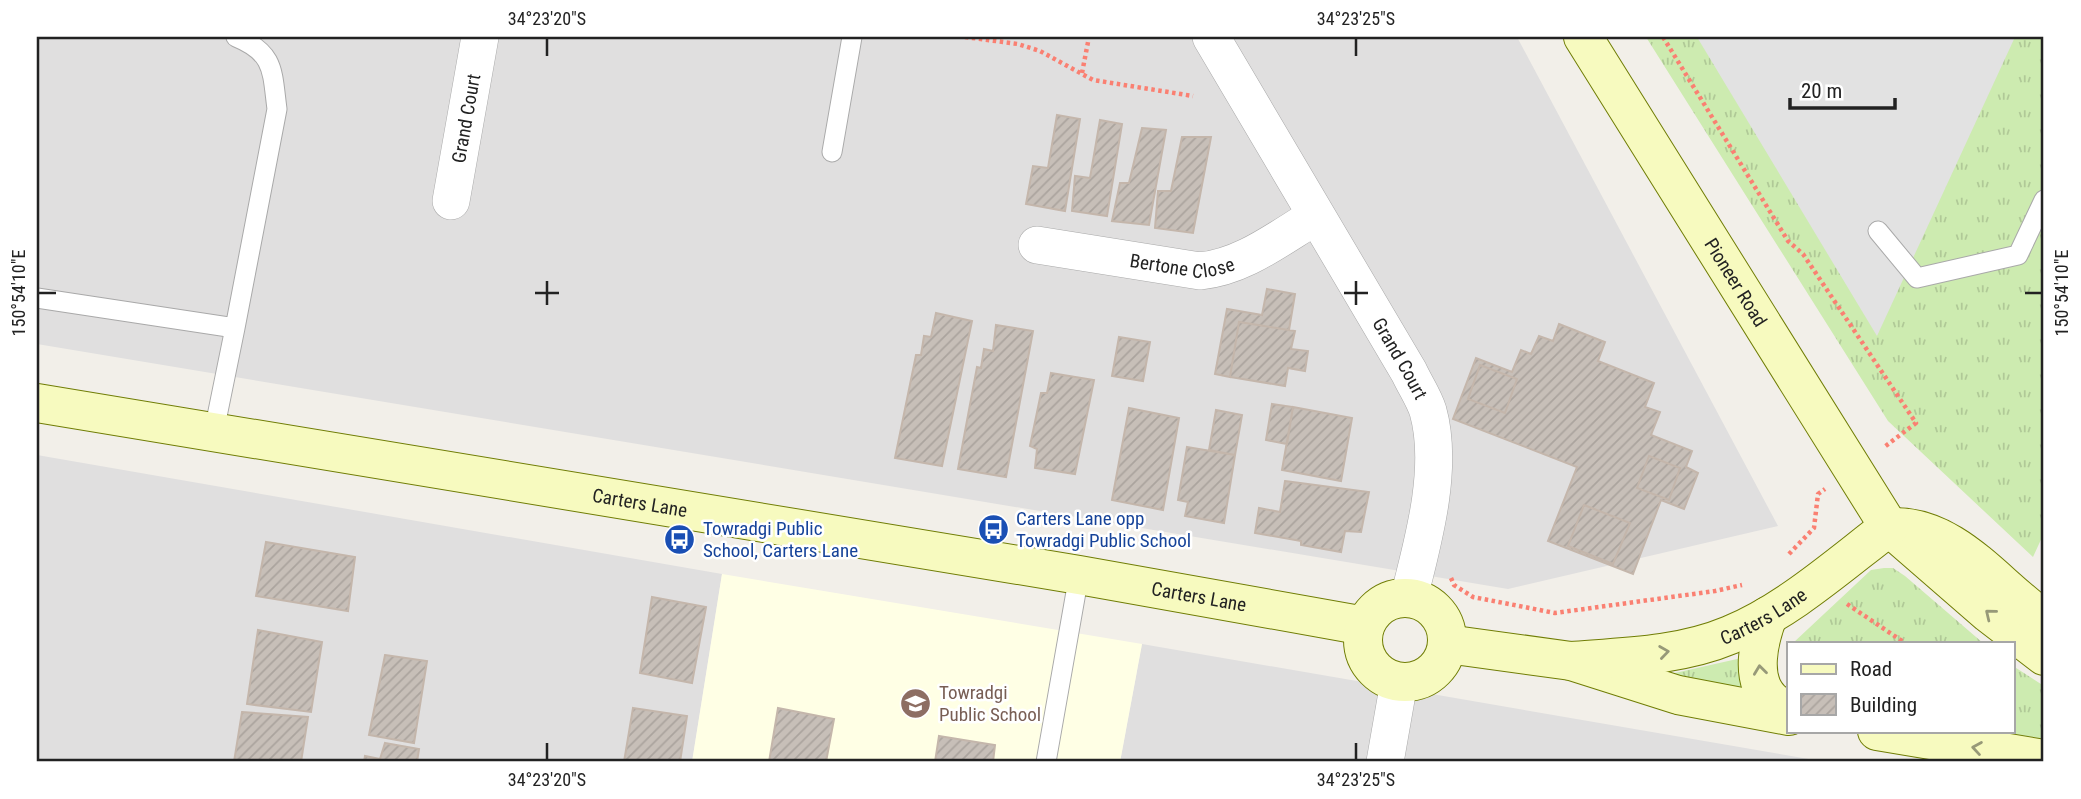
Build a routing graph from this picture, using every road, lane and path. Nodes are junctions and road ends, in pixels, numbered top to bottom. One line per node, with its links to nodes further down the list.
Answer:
1 (236, 37): 18 (lane)
2 (480, 37): 13 (street, Grand Court)
3 (852, 37): 11 (lane)
4 (965, 37): 9 (path)
5 (1089, 37): 9 (path)
6 (1211, 37): 14 (street, Grand Court)
7 (1583, 37): 21 (main road, Pioneer Road)
8 (1663, 37): 21 (path)
9 (1082, 73): 10 (path)
10 (1194, 96)
11 (832, 152)
12 (2044, 200): 15 (lane)
13 (451, 201)
14 (1316, 216): 16 (street, Bertone Close); 27 (street, Grand Court)
15 (1878, 231)
16 (1037, 245)
17 (37, 298): 18 (lane)
18 (235, 328): 20 (lane)
19 (37, 403): 20 (main road, Carters Lane)
20 (214, 431): 25 (main road, Carters Lane)
21 (1854, 472): 22 (main road, Pioneer Road); 24 (path)
22 (1889, 527): 24 (main road, Carters Lane); 29 (main road); 33 (main road, Pioneer Road, one-way to 22)
23 (1447, 567): 26 (path)
24 (1800, 570): 28 (main road, Carters Lane); 31 (path)
25 (1079, 575): 30 (main road, Carters Lane); 40 (lane)
26 (1747, 584)
27 (1409, 597): 30 (main road); 32 (main road)
28 (1768, 616): 34 (main road, Carters Lane, one-way to 28); 36 (main road, one-way to 28)
29 (2044, 620)
30 (1365, 626): 35 (main road)
31 (1904, 642)
32 (1447, 644): 34 (main road, Carters Lane); 35 (main road)
33 (2044, 656)
34 (1571, 662): 37 (main road, Carters Lane)
35 (1399, 682): 41 (street)
36 (1787, 713)
37 (1787, 715)
38 (1883, 732): 39 (main road, one-way to 38)
39 (2044, 759)
40 (1046, 762)
41 (1385, 762)

